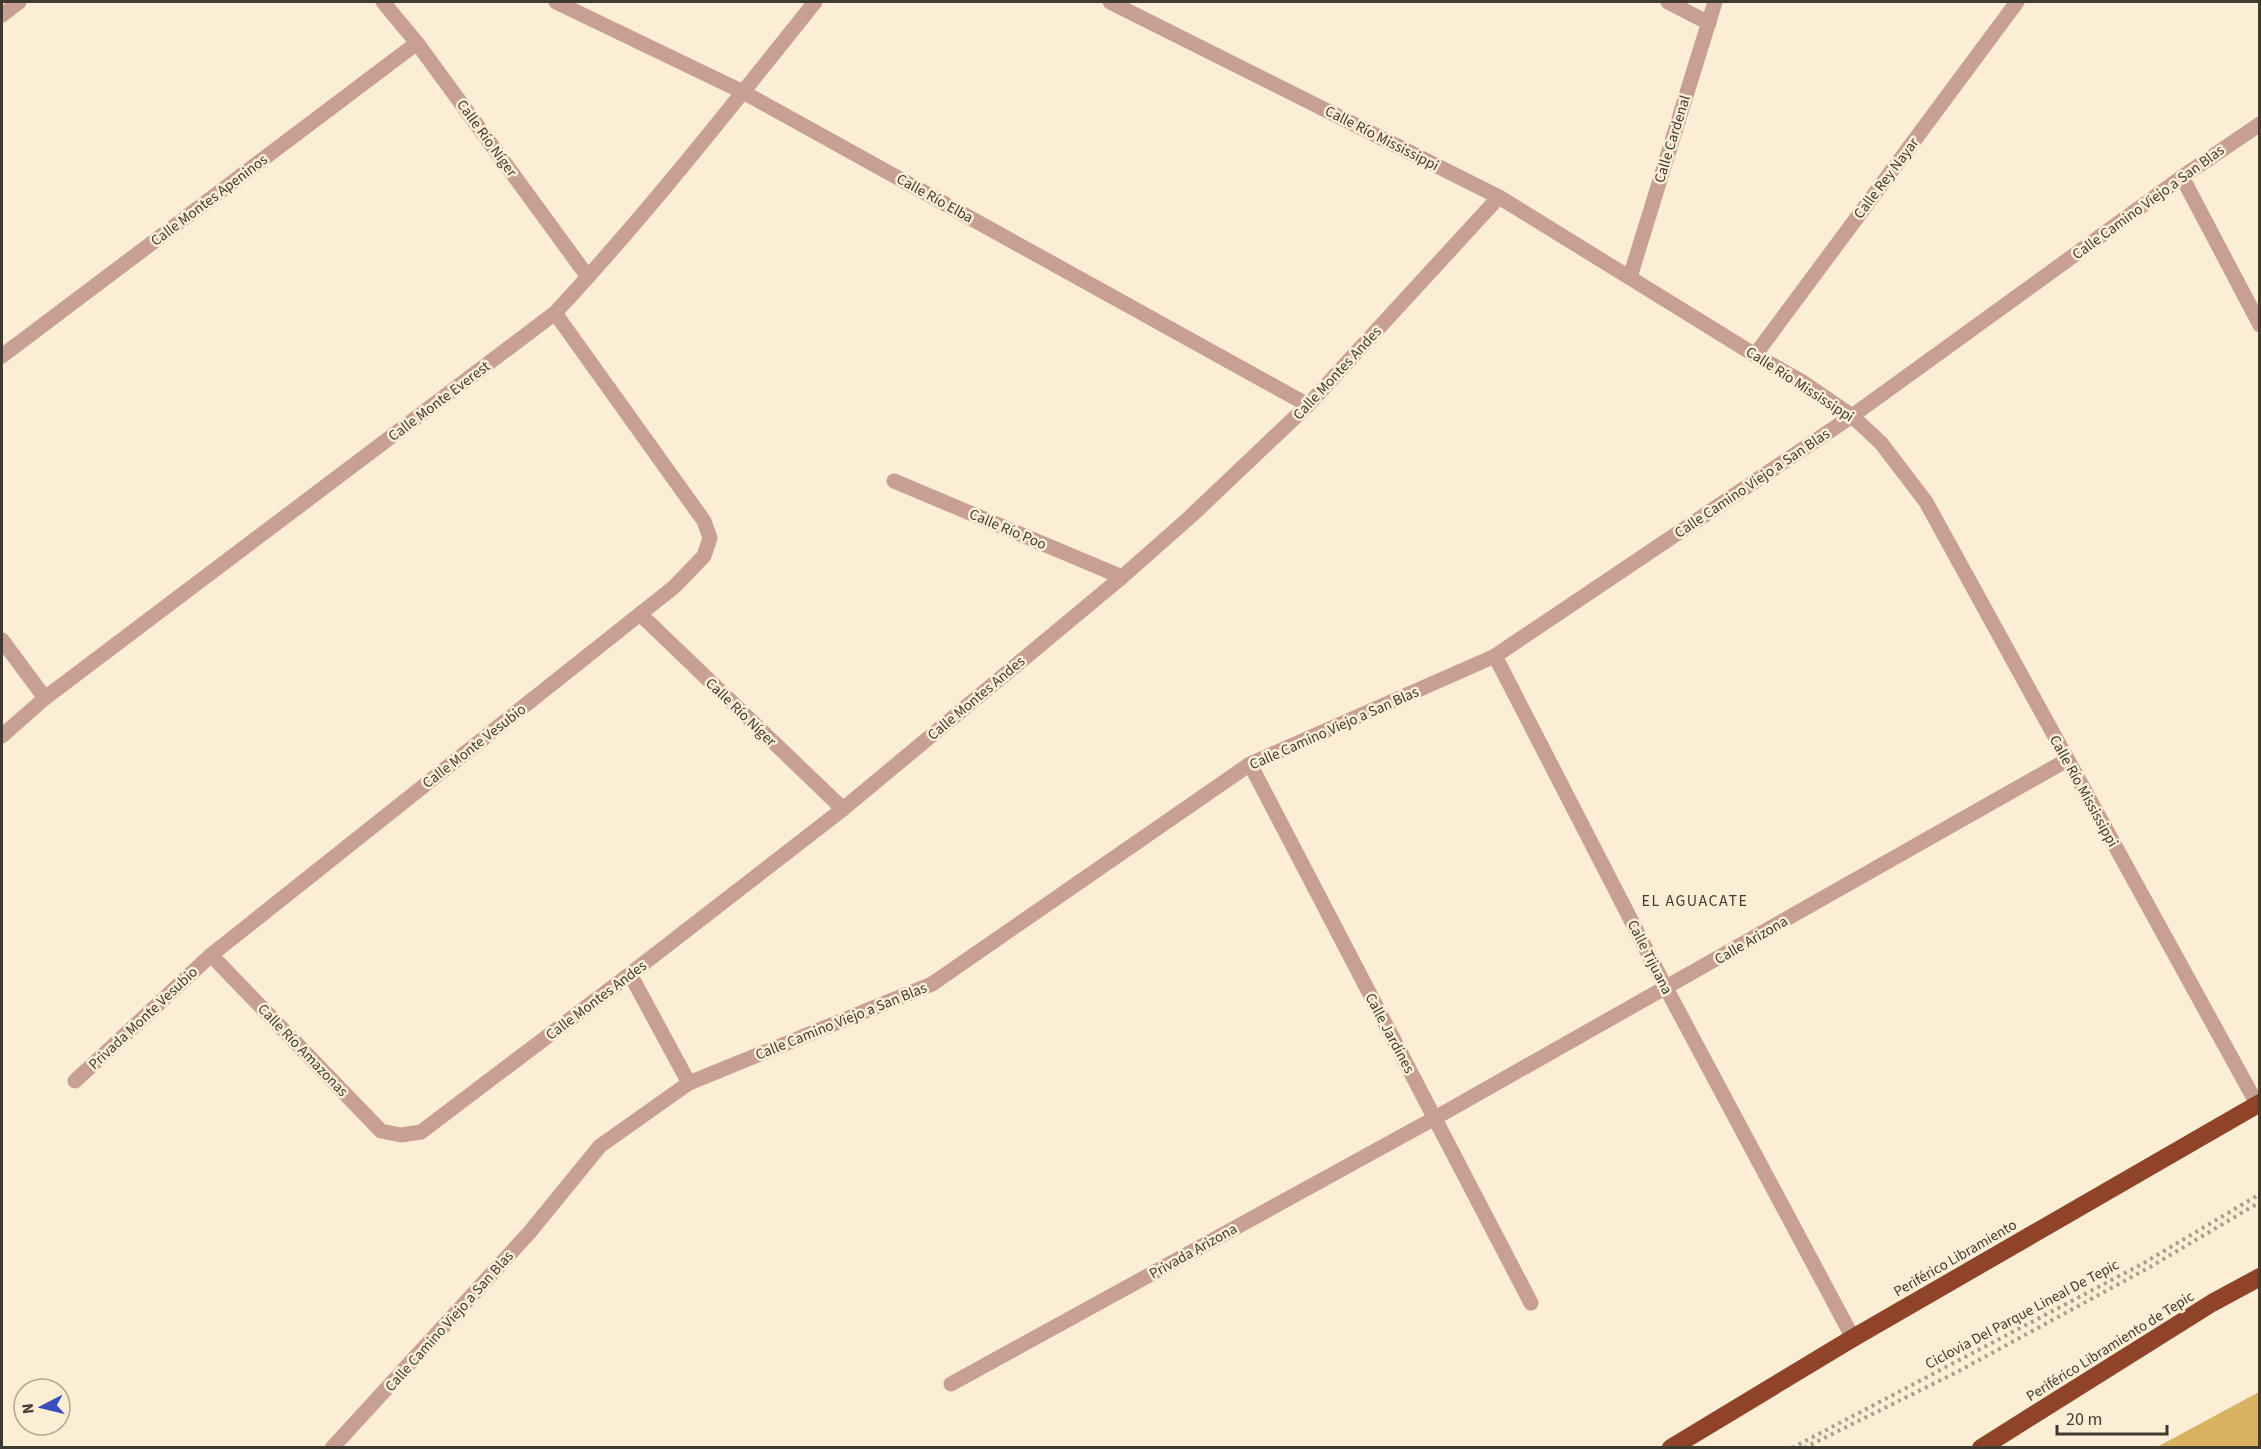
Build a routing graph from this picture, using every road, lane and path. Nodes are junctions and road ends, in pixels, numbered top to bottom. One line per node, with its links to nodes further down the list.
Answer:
1 (19, 2): 9 (street)
2 (383, 2): 11 (street, Calle Río Níger)
3 (556, 2): 12 (street, Calle Río Elba)
4 (815, 2): 12 (street, Calle Monte Everest)
5 (1110, 2): 15 (street, Calle Río Mississippi)
6 (1668, 2): 10 (street)
7 (1715, 2): 10 (street, Calle Cardenal)
8 (2017, 2): 20 (street, Calle Rey Nayar)
9 (2, 15)
10 (1708, 23): 17 (street, Calle Cardenal)
11 (417, 43): 16 (street, Calle Río Níger); 21 (street, Calle Montes Apeninos)
12 (743, 92): 16 (street, Calle Monte Everest); 22 (street, Calle Río Elba)
13 (2259, 124): 14 (street, Calle Camino Viejo a San Blas)
14 (2182, 177): 19 (street); 23 (street, Calle Camino Viejo a San Blas)
15 (1499, 197): 17 (street, Calle Río Mississippi); 22 (street, Calle Montes Andes)
16 (588, 277): 18 (street, Calle Monte Everest)
17 (1630, 277): 20 (street, Calle Río Mississippi)
18 (555, 313): 26 (street, Calle Monte Vesubio); 29 (street, Calle Monte Everest)
19 (2259, 325)
20 (1755, 355): 23 (street, Calle Río Mississippi)
21 (2, 356)
22 (1308, 405): 25 (street, Calle Montes Andes)
23 (1852, 416): 28 (street, Calle Camino Viejo a San Blas); 31 (street, Calle Río Mississippi)
24 (894, 481): 25 (street, Calle Río Poo)
25 (1122, 577): 33 (street, Calle Montes Andes)
26 (640, 614): 33 (street, Calle Río Níger); 34 (street, Calle Monte Vesubio)
27 (2, 640): 29 (street)
28 (1495, 656): 32 (street, Calle Camino Viejo a San Blas); 36 (street, Calle Tijuana)
29 (45, 698): 30 (street, Calle Monte Everest)
30 (2, 736)
31 (2067, 760): 36 (street, Calle Arizona); 39 (street, Calle Río Mississippi)
32 (1250, 764): 38 (street, Calle Camino Viejo a San Blas); 40 (street, Calle Jardines)
33 (843, 809): 35 (street, Calle Montes Andes)
34 (211, 955): 37 (street, Privada Monte Vesubio); 41 (street, Calle Río Amazonas)
35 (630, 974): 38 (street); 41 (street, Calle Montes Andes)
36 (1666, 988): 40 (street, Calle Arizona); 46 (street, Calle Tijuana)
37 (75, 1081)
38 (689, 1083): 48 (street, Calle Camino Viejo a San Blas)
39 (2258, 1103): 46 (highway, Periférico Libramiento)
40 (1435, 1118): 45 (street, Calle Jardines); 47 (street, Privada Arizona)
41 (401, 1135)
42 (2259, 1194): 50 (path, Ciclovia Del Parque Lineal De Tepic)
43 (2259, 1202): 51 (path)
44 (2259, 1277): 52 (highway, Periférico Libramiento de Tepic)
45 (1531, 1303)
46 (1853, 1338): 49 (highway, Periférico Libramiento)
47 (951, 1384)
48 (332, 1448)
49 (1671, 1448)
50 (1792, 1448)
51 (1804, 1448)
52 (1981, 1448)

